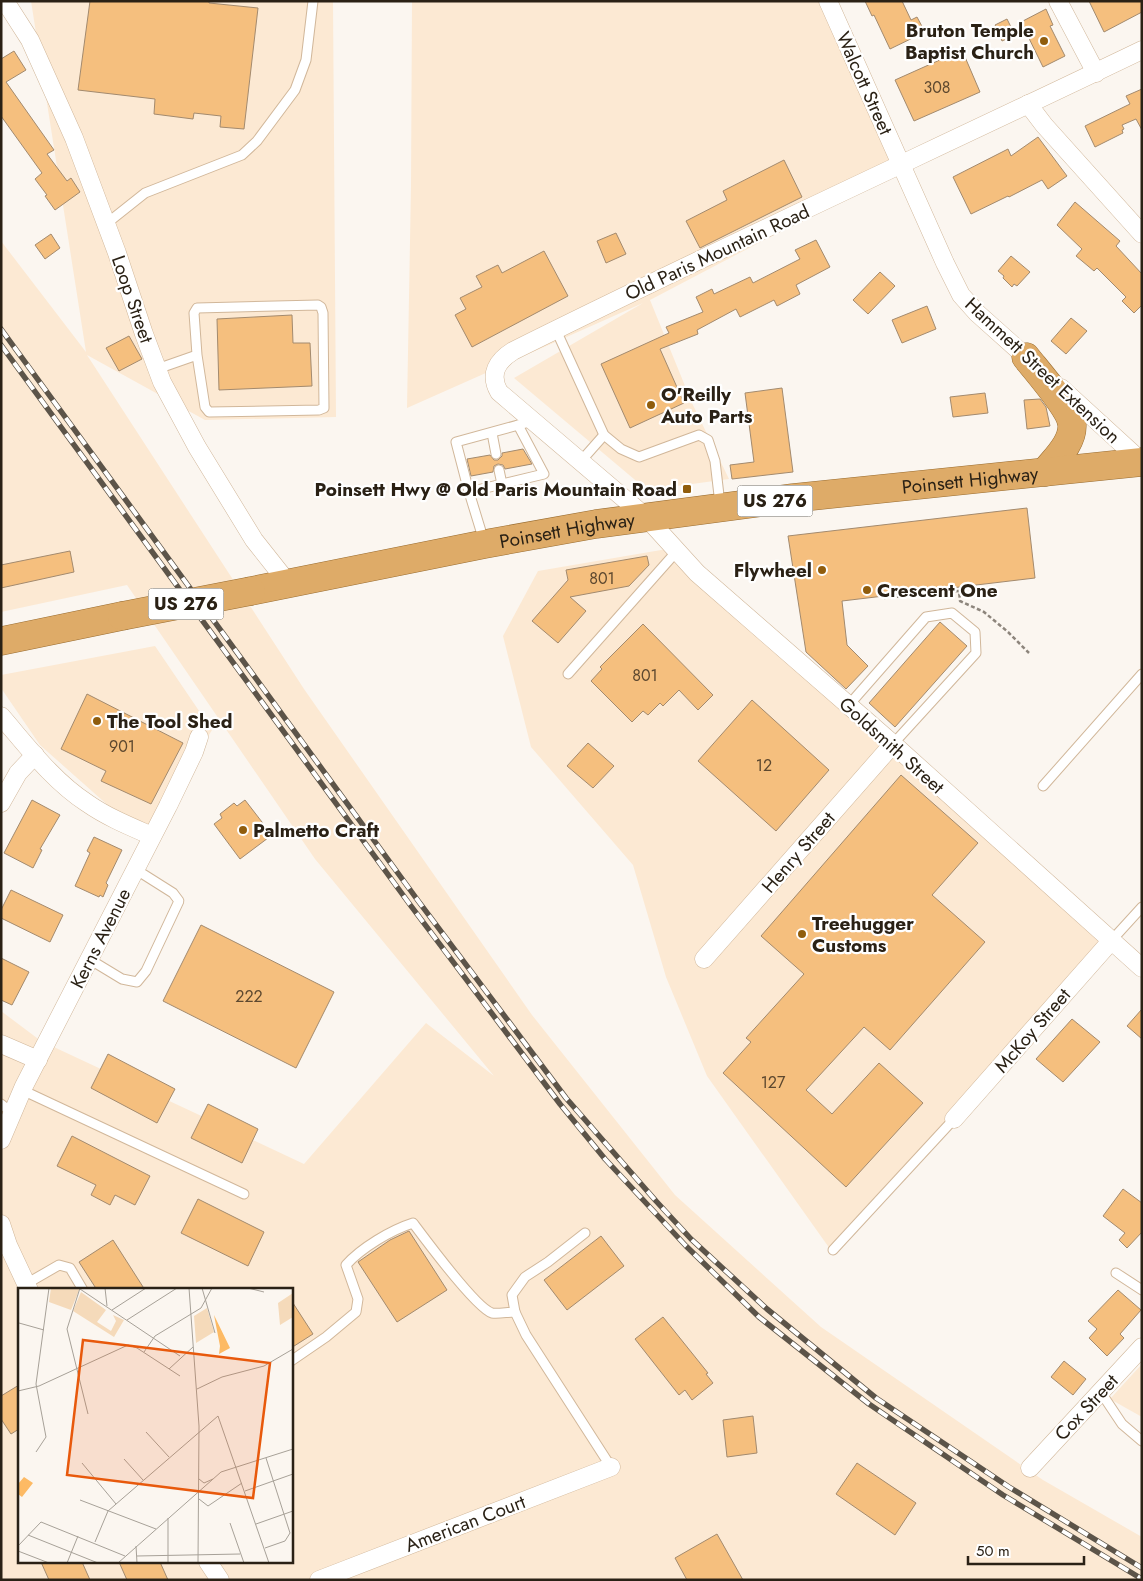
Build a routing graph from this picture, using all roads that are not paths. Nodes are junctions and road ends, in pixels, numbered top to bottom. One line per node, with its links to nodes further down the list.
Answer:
1 (5, 1): 9 (street, Loop Street)
2 (313, 1): 9 (lane)
3 (828, 1): 8 (street, Walcott Street)
4 (1058, 1): 6 (street)
5 (1142, 50): 6 (street, Old Paris Mountain Road)
6 (1096, 72): 7 (street, Old Paris Mountain Road)
7 (1028, 104): 8 (street, Old Paris Mountain Road); 10 (street)
8 (901, 165): 11 (street, Old Paris Mountain Road); 13 (street, Hammett Street Extension)
9 (106, 224): 14 (street, Loop Street)
10 (1142, 234)
11 (556, 330): 15 (street, Old Paris Mountain Road); 17 (lane)
12 (197, 355): 12 (lane); 14 (lane)
13 (1026, 357): 20 (street, Hammett Street Extension); 22 (highway)
14 (157, 369): 29 (street, Loop Street)
15 (526, 423): 16 (lane); 19 (street, Old Paris Mountain Road); 23 (lane)
16 (492, 433): 18 (lane); 24 (lane)
17 (604, 435): 19 (lane); 25 (lane)
18 (496, 454)
19 (580, 461): 26 (street, Old Paris Mountain Road)
20 (1142, 462): 22 (highway, Poinsett Highway / US 276)
21 (499, 470): 23 (lane)
22 (1045, 472): 25 (highway, Poinsett Highway / US 276)
23 (502, 484): 24 (lane)
24 (469, 492): 27 (lane)
25 (721, 507): 26 (highway, Poinsett Highway / US 276)
26 (647, 518): 27 (highway, Poinsett Highway / US 276); 28 (street, Goldsmith Street)
27 (485, 544): 29 (highway, Poinsett Highway / US 276)
28 (677, 551): 31 (lane); 33 (street, Goldsmith Street)
29 (288, 583): 30 (highway, Poinsett Highway / US 276, bridge)
30 (1, 640)
31 (568, 674)
32 (1142, 674): 38 (lane)
33 (848, 706): 36 (street, Goldsmith Street); 36 (lane)
34 (1, 716): 37 (street)
35 (199, 736): 40 (street, Kerns Avenue)
36 (892, 744): 43 (street, Goldsmith Street); 45 (street, Henry Street)
37 (35, 755): 39 (street); 40 (street)
38 (1043, 786)
39 (1, 803)
40 (152, 836): 41 (street, Kerns Avenue)
41 (135, 869): 44 (street, Kerns Avenue); 44 (lane)
42 (1142, 907): 43 (lane)
43 (1111, 941): 46 (street, Goldsmith Street); 51 (street, McKoy Street)
44 (89, 959): 48 (street, Kerns Avenue)
45 (704, 959)
46 (1142, 968)
47 (1, 1044): 48 (street)
48 (38, 1060): 49 (street, Kerns Avenue)
49 (22, 1090): 50 (street, Kerns Avenue); 53 (lane)
50 (7, 1108): 52 (street, Kerns Avenue)
51 (954, 1119): 56 (lane)
52 (1, 1140)
53 (244, 1194)
54 (1, 1224): 58 (street)
55 (585, 1233): 61 (lane)
56 (833, 1250)
57 (1116, 1273): 60 (lane)
58 (28, 1287): 59 (lane)
59 (82, 1288)
60 (1142, 1290)
61 (515, 1312): 63 (lane); 66 (lane)
62 (1142, 1346): 64 (street, Cox Street)
63 (292, 1360)
64 (1100, 1391): 65 (lane); 67 (street, Cox Street)
65 (1142, 1441)
66 (611, 1467): 70 (street, American Court)
67 (1030, 1468)
68 (209, 1564): 69 (street)
69 (220, 1580)
70 (319, 1580)

